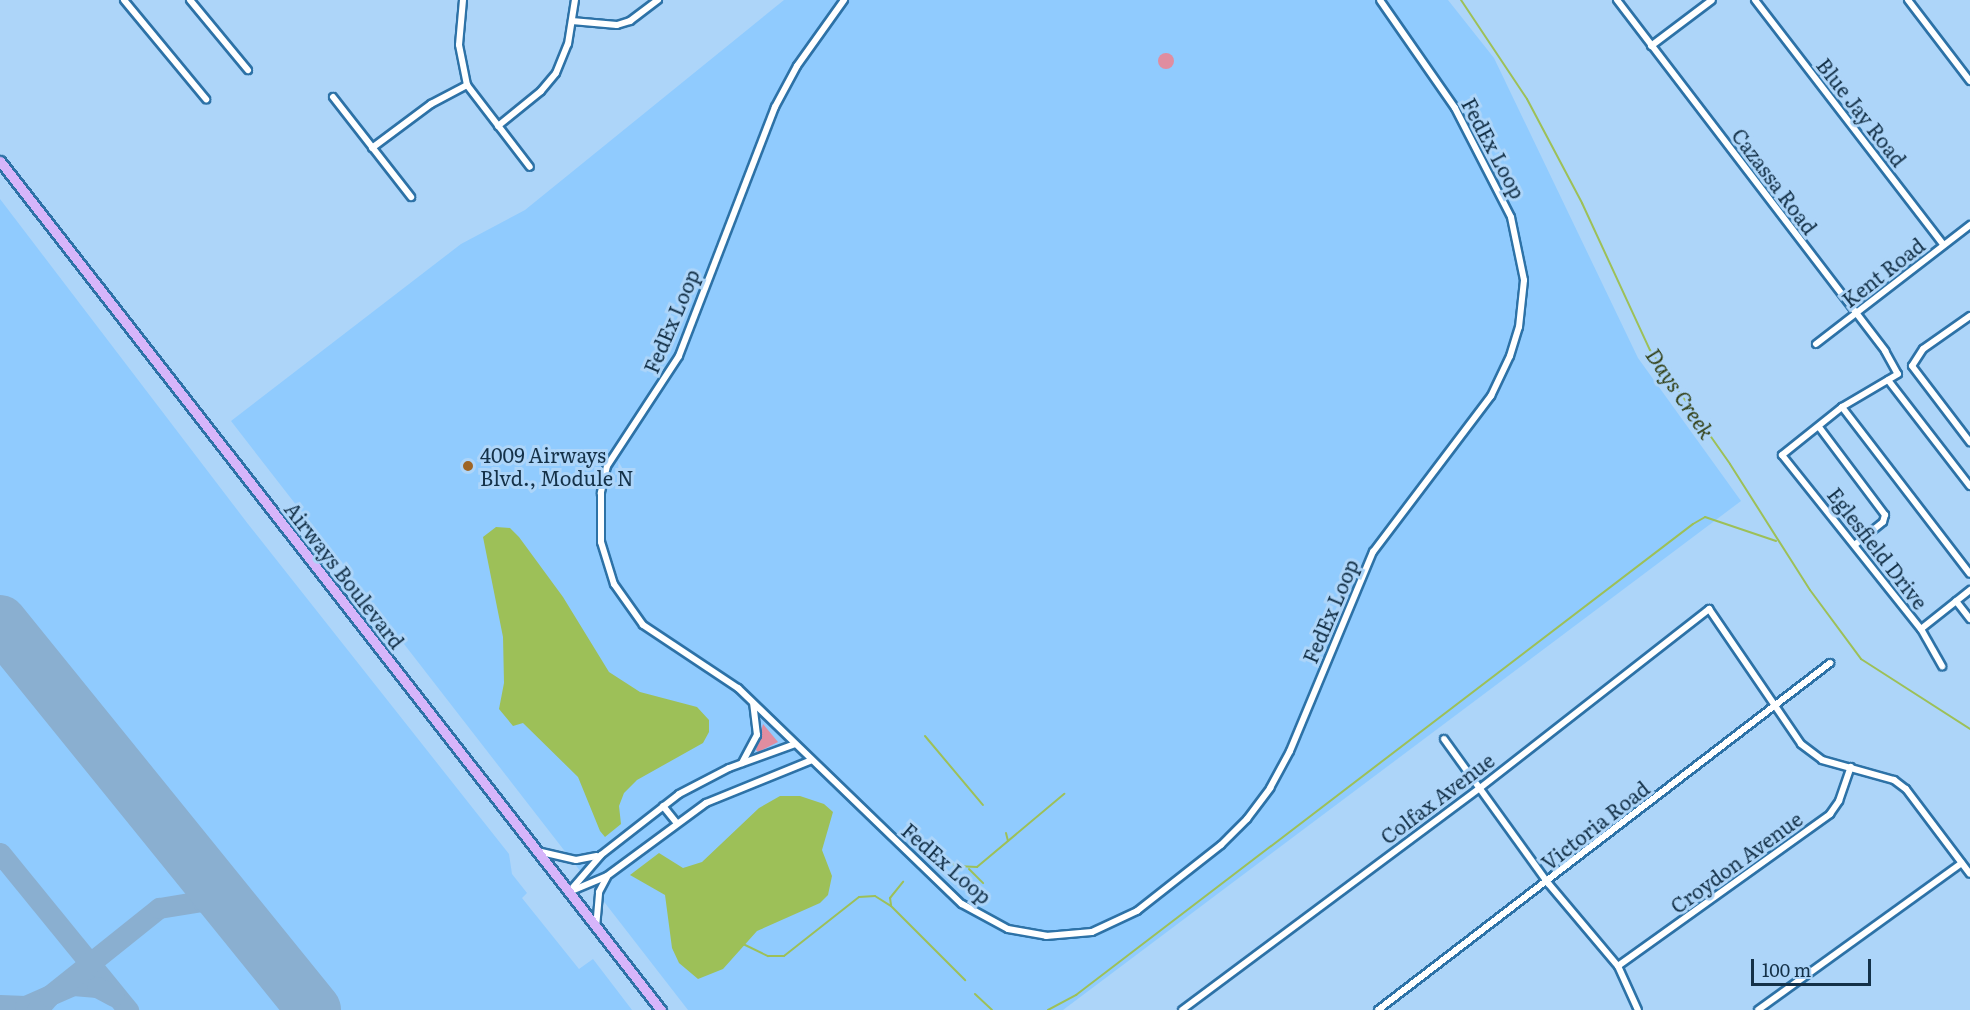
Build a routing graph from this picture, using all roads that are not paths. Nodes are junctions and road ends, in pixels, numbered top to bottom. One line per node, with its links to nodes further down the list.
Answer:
1 (124, 0): 18 (street)
2 (190, 0): 14 (street)
3 (463, 0): 16 (street)
4 (575, 0): 12 (street)
5 (658, 0): 12 (street)
6 (844, 0): 43 (street, FedEx Loop)
7 (1380, 0): 47 (street, FedEx Loop)
8 (1617, 0): 13 (street, Cazassa Road)
9 (1712, 0): 13 (street)
10 (1755, 0): 25 (street, Blue Jay Road)
11 (1908, 0): 15 (street)
12 (572, 21): 19 (street)
13 (1651, 46): 26 (street, Cazassa Road)
14 (248, 70)
15 (1970, 81)
16 (467, 85): 19 (street); 20 (street)
17 (333, 97): 20 (street)
18 (206, 99)
19 (498, 126): 22 (street)
20 (372, 148): 23 (street)
21 (0, 162): 53 (main road, Airways Boulevard)
22 (530, 167)
23 (411, 196)
24 (1970, 225): 25 (street, Kent Road)
25 (1944, 245): 26 (street, Kent Road)
26 (1856, 314): 29 (street, Kent Road); 30 (street, Cazassa Road)
27 (1968, 317): 28 (street); 33 (street)
28 (1970, 325)
29 (1816, 344)
30 (1888, 380): 31 (street); 34 (street)
31 (1842, 407): 32 (street); 36 (street)
32 (1819, 427): 35 (street); 35 (street, Eglesfield Drive)
33 (1970, 442)
34 (1970, 485)
35 (1855, 545): 40 (street, Eglesfield Drive)
36 (1970, 574)
37 (1970, 590): 38 (street)
38 (1956, 601): 39 (street); 40 (street)
39 (1970, 619)
40 (1921, 629): 42 (street, Eglesfield Drive)
41 (1830, 663): 44 (street, Victoria Road)
42 (1942, 666)
43 (753, 703): 46 (street, FedEx Loop); 48 (street)
44 (1775, 705): 49 (street); 50 (street, Colfax Avenue); 58 (street, Victoria Road)
45 (1444, 739): 50 (street)
46 (795, 744): 47 (street, FedEx Loop); 48 (street)
47 (812, 760): 52 (street)
48 (742, 763): 51 (street)
49 (1851, 767): 55 (street); 61 (street, Croydon Avenue)
50 (1480, 788): 58 (street); 63 (street, Colfax Avenue)
51 (663, 806): 52 (street); 54 (street)
52 (676, 822): 57 (street)
53 (537, 851): 54 (street); 59 (main road, Airways Boulevard)
54 (601, 855): 59 (street)
55 (1962, 862): 56 (street); 66 (street)
56 (1970, 874)
57 (607, 876): 59 (street); 60 (street)
58 (1548, 883): 61 (street); 64 (street, Victoria Road)
59 (569, 892): 60 (main road, Airways Boulevard)
60 (596, 928): 62 (main road, Airways Boulevard)
61 (1618, 966): 65 (street)
62 (661, 1010)
63 (1182, 1010)
64 (1378, 1010)
65 (1638, 1010)
66 (1758, 1010)

